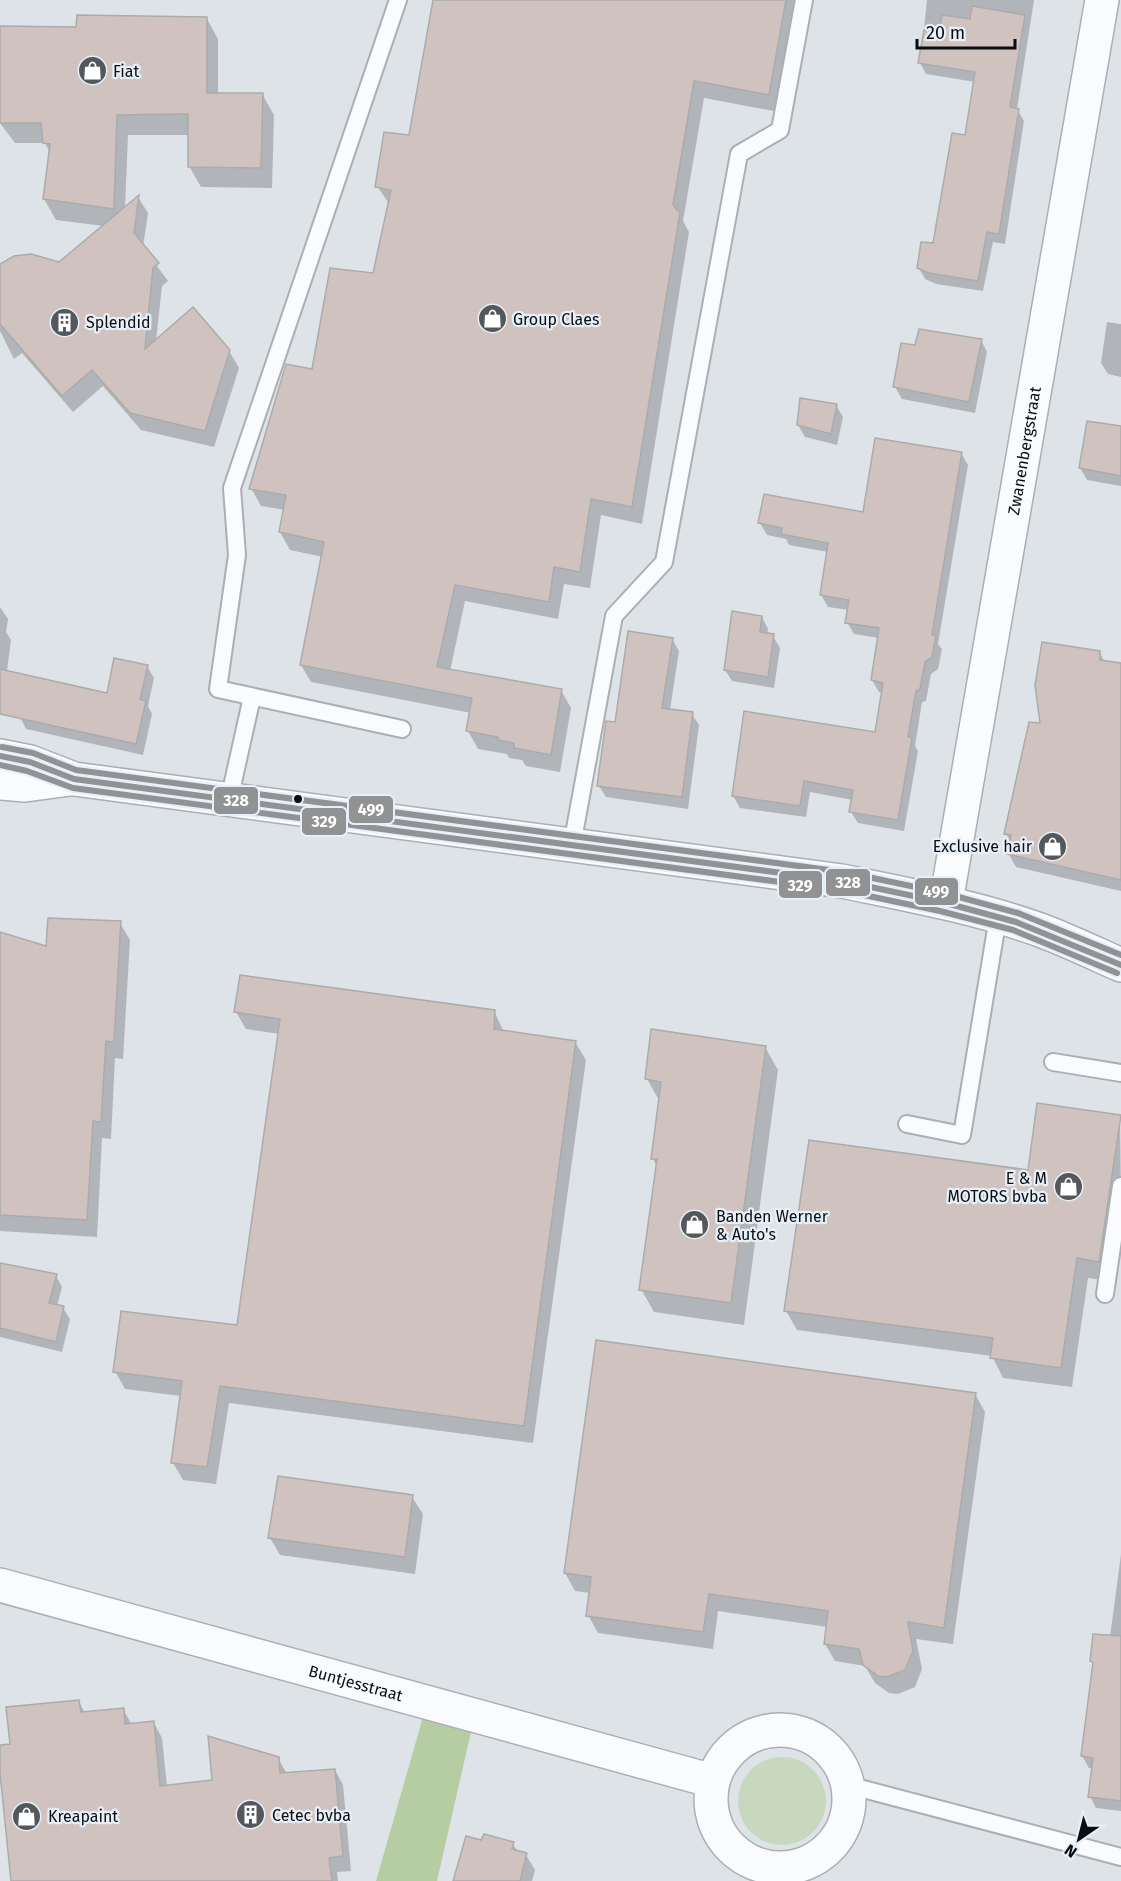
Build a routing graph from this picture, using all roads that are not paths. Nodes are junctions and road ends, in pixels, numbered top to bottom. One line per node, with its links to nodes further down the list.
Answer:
1 (399, 0): 4 (lane)
2 (804, 0): 10 (lane)
3 (1102, 0): 11 (street, Zwanenbergstraat)
4 (252, 697): 5 (lane); 9 (lane)
5 (402, 729)
6 (0, 756): 7 (street)
7 (74, 779): 8 (street); 9 (street)
8 (0, 783)
9 (228, 800): 10 (street)
10 (572, 845): 11 (street)
11 (946, 902): 12 (street)
12 (998, 917): 13 (street); 16 (lane)
13 (1121, 965)
14 (1053, 1062): 15 (lane)
15 (1121, 1073)
16 (907, 1124)
17 (1121, 1186): 18 (lane)
18 (1105, 1294)
19 (0, 1585): 20 (street, Buntjesstraat)
20 (713, 1780): 21 (street); 21 (street)
21 (848, 1785): 22 (lane)
22 (1121, 1857)

